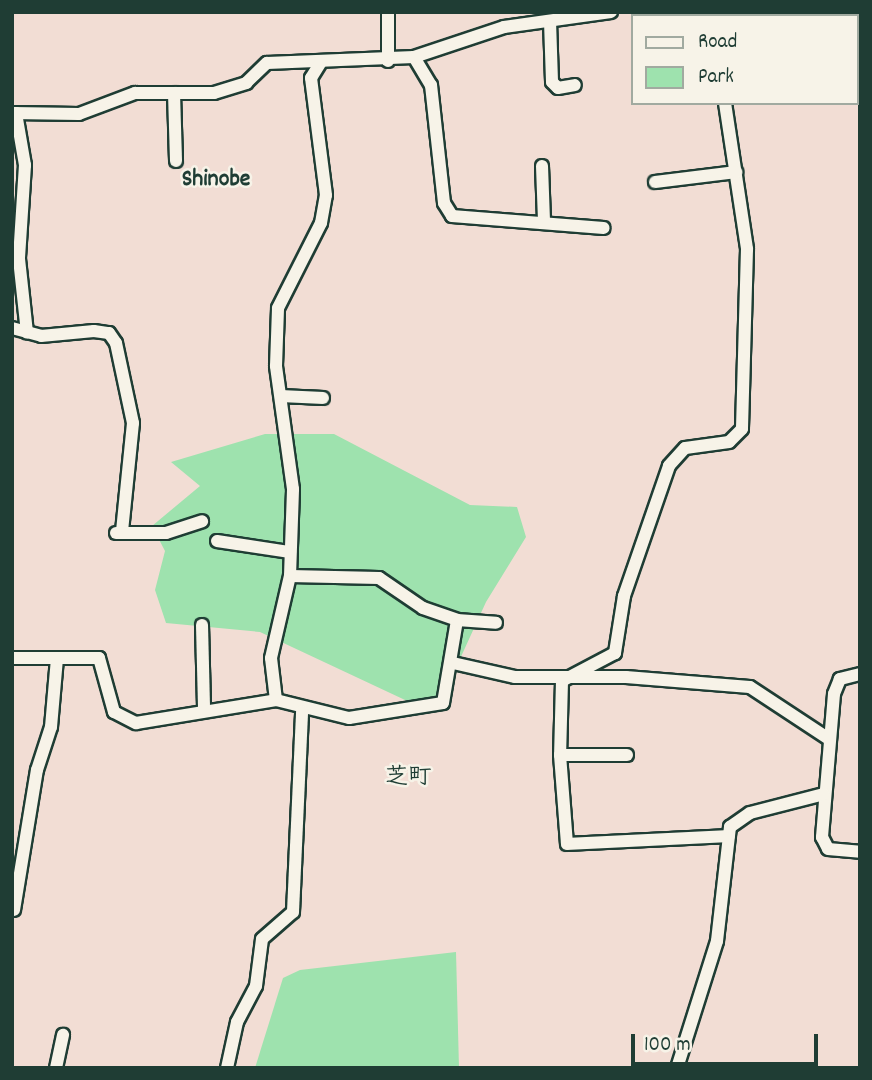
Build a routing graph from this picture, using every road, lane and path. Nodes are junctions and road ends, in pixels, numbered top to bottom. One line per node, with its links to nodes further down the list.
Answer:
1 (388, 12): 7 (street)
2 (611, 12): 5 (street)
3 (648, 12): 4 (street)
4 (702, 12)
5 (550, 21): 6 (street); 9 (street)
6 (414, 57): 7 (street); 17 (street)
7 (388, 61): 8 (street)
8 (321, 62): 10 (street); 21 (street)
9 (575, 85)
10 (174, 93): 12 (street); 13 (street)
11 (725, 105): 15 (street)
12 (14, 113): 20 (street)
13 (176, 161)
14 (542, 166): 17 (street)
15 (736, 172): 16 (street); 34 (street)
16 (655, 182)
17 (544, 220): 18 (street)
18 (604, 228)
19 (12, 328): 20 (street)
20 (27, 333): 23 (street)
21 (281, 396): 22 (street); 25 (street)
22 (323, 398)
23 (202, 521)
24 (217, 541): 25 (street)
25 (290, 552): 26 (street)
26 (290, 576): 27 (street); 35 (street)
27 (457, 620): 28 (street); 32 (street)
28 (496, 623)
29 (202, 625): 36 (street)
30 (12, 658): 31 (street)
31 (57, 658): 36 (street); 44 (street)
32 (453, 663): 34 (street); 37 (street)
33 (860, 674): 38 (street)
34 (562, 681): 38 (street); 39 (street)
35 (276, 700): 36 (street); 37 (street)
36 (204, 709)
37 (302, 711): 47 (street)
38 (829, 739): 41 (street)
39 (560, 755): 40 (street); 42 (street)
40 (626, 755)
41 (824, 794): 42 (street); 43 (street)
42 (729, 836): 48 (street)
43 (860, 852)
44 (14, 909)
45 (63, 1035): 46 (street)
46 (56, 1068)
47 (227, 1068)
48 (677, 1068)

